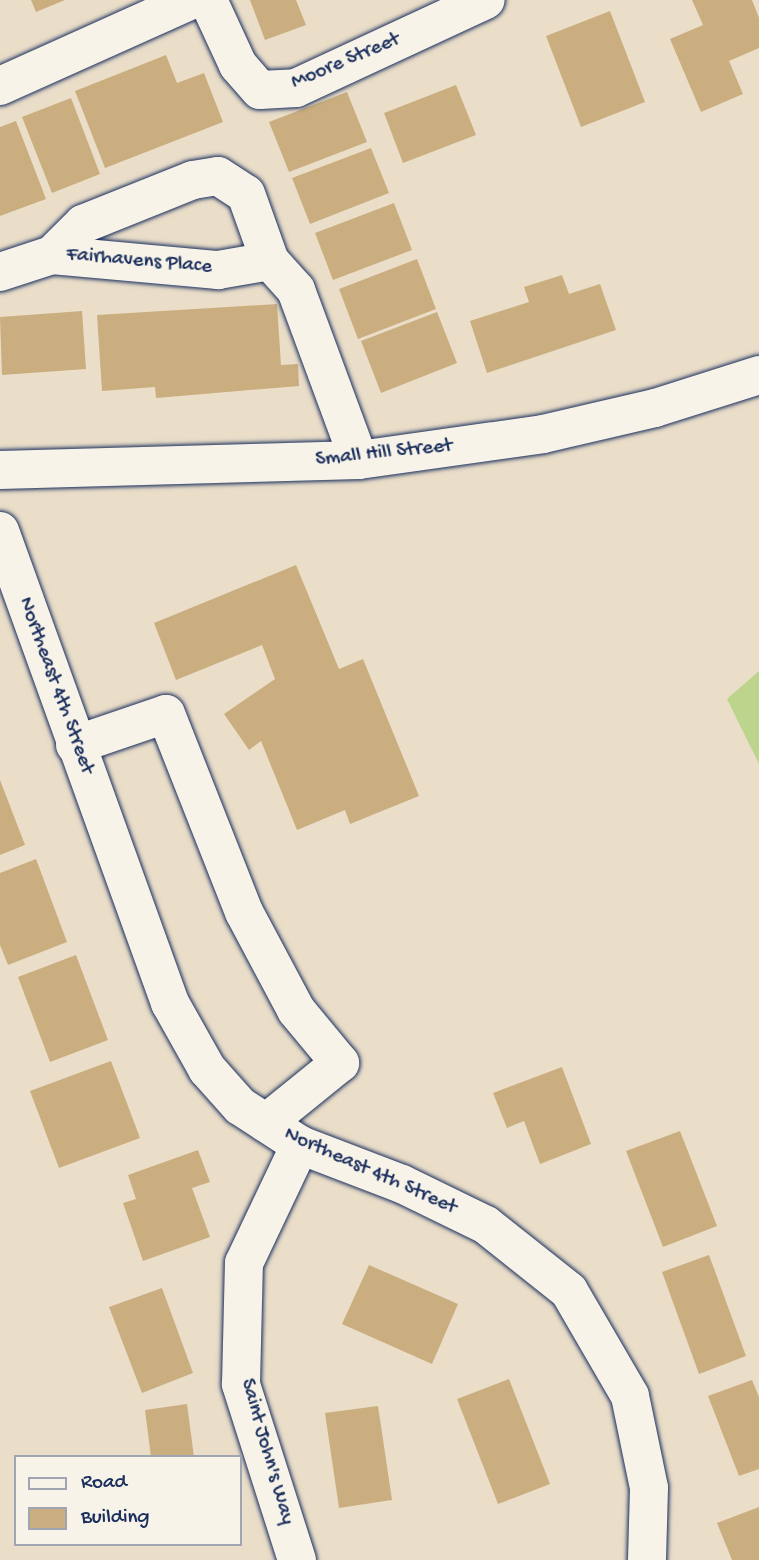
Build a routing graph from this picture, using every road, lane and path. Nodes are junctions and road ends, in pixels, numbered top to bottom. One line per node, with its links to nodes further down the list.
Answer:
1 (191, 0): 4 (street)
2 (208, 0): 3 (street, Moore Street)
3 (486, 0)
4 (0, 86)
5 (52, 255): 6 (street, Fairhavens Place); 6 (street); 7 (street, Fairhavens Place)
6 (270, 261): 9 (street)
7 (0, 272)
8 (759, 375): 9 (street, Small Hill Street)
9 (359, 460): 10 (street, Small Hill Street)
10 (0, 470)
11 (0, 531): 12 (street, Northeast 4th Street)
12 (11, 600): 13 (street, Northeast 4th Street)
13 (75, 745): 14 (street, Northeast 4th Street); 14 (street)
14 (266, 1123): 15 (street, Northeast 4th Street)
15 (300, 1145): 16 (street, Saint John's Way); 17 (street, Northeast 4th Street)
16 (297, 1560)
17 (647, 1560)

